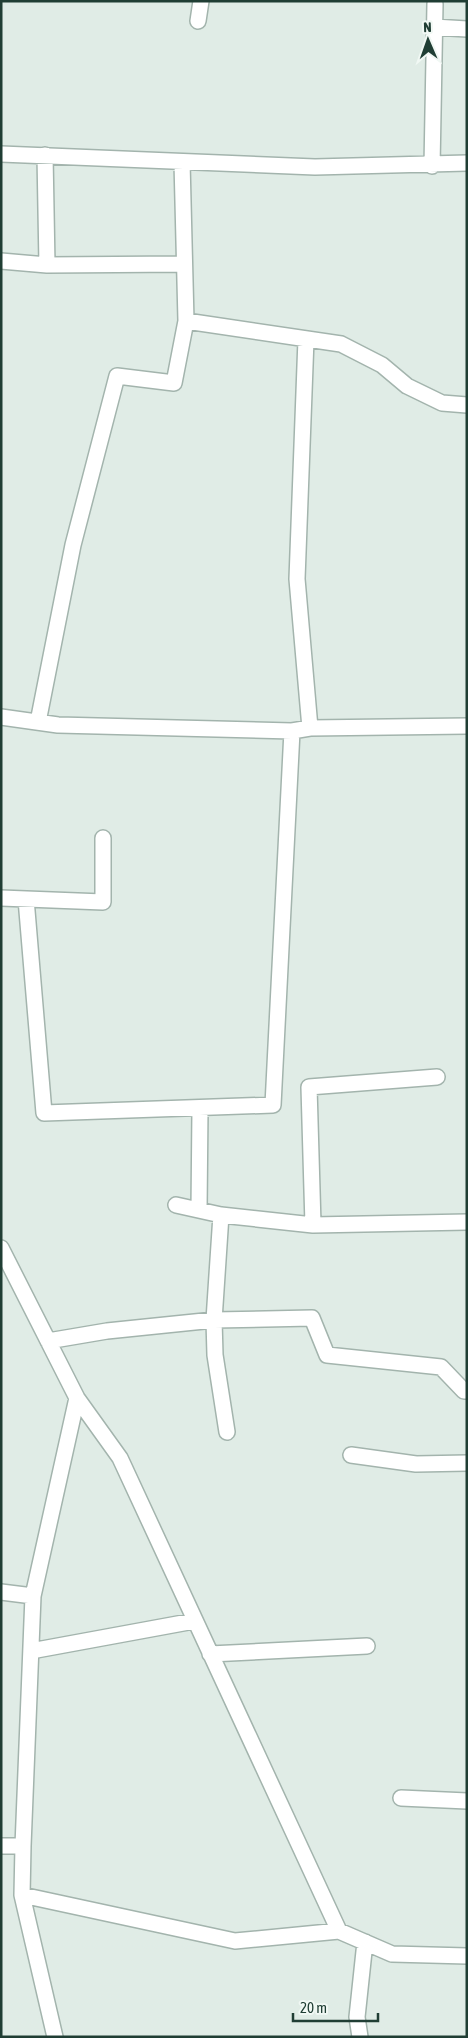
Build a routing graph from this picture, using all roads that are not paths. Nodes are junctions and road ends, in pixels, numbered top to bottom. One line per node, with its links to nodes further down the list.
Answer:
1 (201, 1): 3 (street)
2 (435, 4): 4 (street)
3 (198, 21)
4 (434, 27): 5 (street); 10 (street)
5 (467, 29)
6 (1, 154): 7 (street)
7 (45, 156): 8 (street); 13 (street)
8 (182, 162): 10 (street); 12 (street)
9 (467, 163): 10 (street)
10 (432, 166)
11 (1, 262): 13 (street)
12 (184, 264): 13 (street); 14 (street)
13 (47, 265)
14 (186, 320): 15 (street); 18 (street)
15 (306, 339): 16 (street); 20 (street)
16 (467, 405)
17 (1, 717): 18 (street)
18 (38, 722): 21 (street)
19 (467, 726): 20 (street)
20 (310, 728): 21 (street)
21 (292, 731): 26 (street)
22 (103, 838): 24 (street)
23 (1, 898): 24 (street)
24 (26, 898): 26 (street)
25 (437, 1077): 31 (street)
26 (200, 1109): 28 (street)
27 (176, 1205): 28 (street)
28 (199, 1210): 29 (street)
29 (221, 1215): 31 (street); 33 (street)
30 (467, 1222): 31 (street)
31 (313, 1225)
32 (1, 1248): 34 (street)
33 (214, 1320): 34 (street); 35 (street); 37 (street)
34 (48, 1341): 36 (street)
35 (467, 1391)
36 (77, 1398): 41 (street); 42 (street)
37 (226, 1432)
38 (352, 1455): 39 (street)
39 (467, 1462)
40 (1, 1592): 41 (street)
41 (33, 1596): 44 (street)
42 (194, 1621): 44 (street); 45 (street)
43 (367, 1646): 45 (street)
44 (31, 1651): 49 (street)
45 (210, 1654): 51 (street)
46 (401, 1798): 47 (street)
47 (467, 1802)
48 (1, 1846): 49 (street)
49 (23, 1846): 50 (street)
50 (22, 1895): 51 (street); 54 (street)
51 (339, 1931): 52 (street)
52 (365, 1942): 53 (street); 55 (street)
53 (467, 1956)
54 (55, 2037)
55 (360, 2037)

